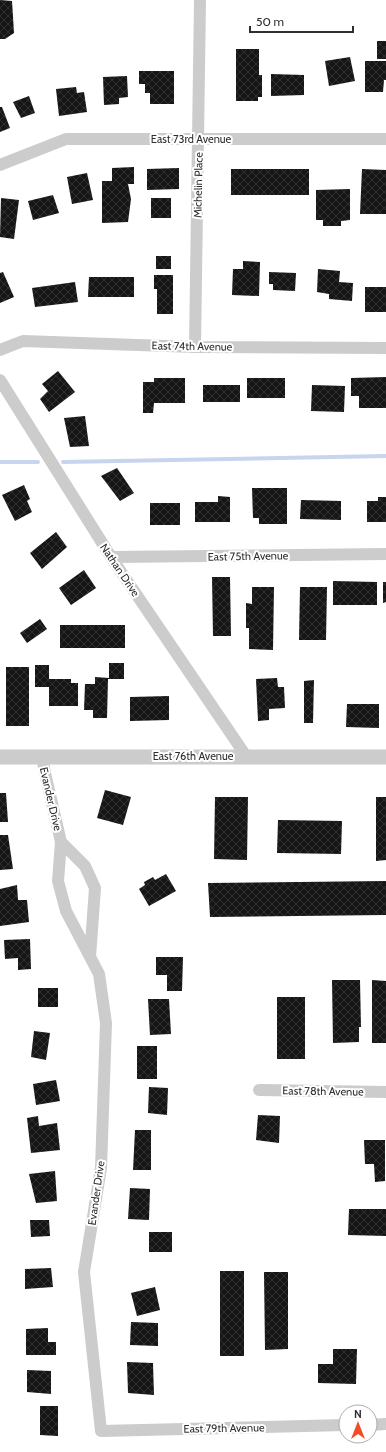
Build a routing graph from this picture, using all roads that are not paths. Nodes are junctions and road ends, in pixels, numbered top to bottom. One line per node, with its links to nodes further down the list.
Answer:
1 (200, 0): 2 (street, Michelin Place)
2 (199, 139): 3 (street, East 73rd Avenue); 4 (street, East 73rd Avenue); 5 (street, Michelin Place)
3 (386, 139)
4 (0, 165)
5 (195, 347): 6 (street, East 74th Avenue); 7 (street, East 74th Avenue)
6 (386, 348)
7 (0, 350)
8 (0, 380): 10 (street, Nathan Drive)
9 (386, 554): 10 (street, East 75th Avenue)
10 (111, 557): 12 (street, Nathan Drive)
11 (42, 756): 12 (street, East 76th Avenue); 13 (street, East 76th Avenue); 15 (street, Evander Drive)
12 (246, 756): 14 (street, East 76th Avenue)
13 (0, 757)
14 (386, 757)
15 (61, 842): 16 (street, Evander Drive); 16 (street, Evander Drive)
16 (90, 957): 20 (street, Evander Drive)
17 (259, 1090): 18 (street, East 78th Avenue)
18 (386, 1092)
19 (338, 1425): 20 (street, East 79th Avenue)
20 (101, 1431)

